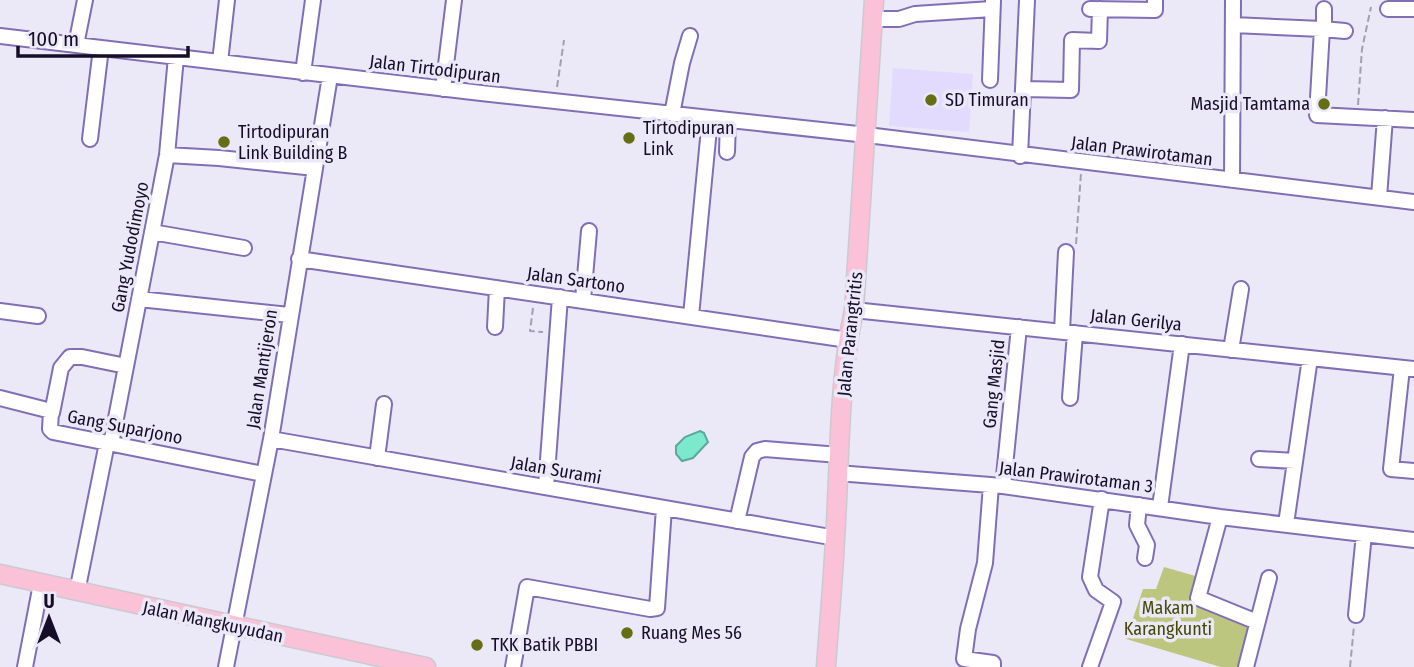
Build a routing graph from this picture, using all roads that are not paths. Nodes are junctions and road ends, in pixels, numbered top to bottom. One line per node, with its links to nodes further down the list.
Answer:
1 (86, 0): 19 (street)
2 (227, 0): 22 (street)
3 (313, 0): 23 (street)
4 (454, 0): 26 (street)
5 (874, 0): 13 (main road, Jalan Parangtritis)
6 (1027, 0): 27 (street)
7 (1155, 0): 27 (street)
8 (1233, 0): 14 (street)
9 (993, 4): 13 (street); 25 (street)
10 (1324, 9): 15 (street)
11 (1388, 9): 12 (street)
12 (1414, 9)
13 (874, 19): 33 (main road, Jalan Parangtritis)
14 (1233, 25): 15 (street); 39 (street)
15 (1323, 29): 16 (street); 30 (street)
16 (1345, 31)
17 (0, 36): 19 (street, Jalan Tirtodipuran)
18 (690, 36): 28 (street)
19 (76, 45): 20 (street, Jalan Tirtodipuran)
20 (101, 48): 21 (street, Jalan Tirtodipuran); 34 (street)
21 (177, 57): 22 (street, Jalan Tirtodipuran); 36 (street, Gang Yudodimoyo)
22 (220, 62): 23 (street, Jalan Tirtodipuran)
23 (303, 73): 24 (street, Jalan Tirtodipuran)
24 (330, 76): 26 (street, Jalan Tirtodipuran); 38 (street, Jalan Mantijeron)
25 (990, 80)
26 (443, 89): 28 (street, Jalan Tirtodipuran)
27 (1024, 89): 37 (street)
28 (672, 114): 29 (street, Jalan Tirtodipuran)
29 (710, 118): 31 (street, Jalan Tirtodipuran); 56 (street)
30 (1385, 118): 32 (street); 40 (street)
31 (728, 120): 33 (street, Jalan Tirtodipuran); 35 (street)
32 (1414, 120)
33 (867, 135): 37 (street, Jalan Prawirotaman); 52 (main road, Jalan Parangtritis)
34 (90, 139)
35 (727, 152)
36 (167, 155): 38 (street); 43 (street, Gang Yudodimoyo)
37 (1020, 156): 39 (street, Jalan Prawirotaman)
38 (315, 168): 46 (street, Jalan Mantijeron)
39 (1233, 180): 40 (street, Jalan Prawirotaman)
40 (1379, 197): 41 (street, Jalan Prawirotaman)
41 (1414, 202)
42 (589, 231): 51 (street)
43 (152, 232): 44 (street); 50 (street, Gang Yudodimoyo)
44 (244, 247)
45 (1066, 252): 59 (street)
46 (299, 259): 47 (street, Jalan Sartono); 54 (street, Jalan Mantijeron)
47 (497, 288): 49 (street, Jalan Sartono); 57 (street)
48 (1241, 289): 62 (street)
49 (560, 297): 51 (street, Jalan Sartono); 80 (street)
50 (139, 299): 54 (street); 64 (street, Gang Yudodimoyo)
51 (583, 300): 56 (street, Jalan Sartono)
52 (854, 310): 58 (street, Jalan Gerilya); 60 (main road, Jalan Parangtritis)
53 (0, 311): 55 (street)
54 (289, 315): 70 (street, Jalan Mantijeron)
55 (38, 316)
56 (691, 316): 60 (street, Jalan Sartono)
57 (495, 327)
58 (1019, 327): 59 (street, Jalan Gerilya); 79 (street, Gang Masjid)
59 (1069, 332): 61 (street, Jalan Gerilya); 67 (street)
60 (848, 341): 72 (main road, Jalan Parangtritis)
61 (1182, 344): 62 (street, Jalan Gerilya); 84 (street)
62 (1231, 350): 63 (street, Jalan Gerilya)
63 (1310, 358): 65 (street, Jalan Gerilya); 75 (street)
64 (127, 366): 69 (street); 71 (street, Gang Yudodimoyo)
65 (1408, 369): 76 (street)
66 (0, 398): 69 (street, Gang Suparjono)
67 (1070, 398)
68 (384, 404): 73 (street)
69 (52, 413): 71 (street, Gang Suparjono)
70 (271, 439): 73 (street, Jalan Surami); 78 (street, Jalan Mantijeron)
71 (109, 443): 78 (street, Gang Suparjono); 95 (street, Gang Yudodimoyo)
72 (839, 455): 77 (main road, Jalan Parangtritis); 86 (street)
73 (377, 458): 80 (street, Jalan Surami)
74 (1259, 459): 75 (street)
75 (1295, 461): 87 (street)
76 (1414, 471)
77 (837, 473): 79 (street, Jalan Prawirotaman 3); 89 (main road, Jalan Parangtritis)
78 (263, 474): 98 (street, Jalan Mantijeron)
79 (997, 486): 81 (street, Jalan Prawirotaman 3); 105 (street, Gang Masjid)
80 (546, 487): 83 (street, Jalan Surami)
81 (1101, 499): 82 (street, Jalan Prawirotaman 3); 106 (street)
82 (1139, 505): 84 (street, Jalan Prawirotaman 3); 91 (street)
83 (664, 508): 86 (street, Jalan Surami); 103 (street)
84 (1160, 508): 85 (street, Jalan Prawirotaman 3)
85 (1220, 517): 87 (street, Jalan Prawirotaman 3); 97 (street)
86 (737, 521): 89 (street, Jalan Surami)
87 (1286, 524): 88 (street, Jalan Prawirotaman 3)
88 (1364, 534): 90 (street, Jalan Prawirotaman 3); 96 (street)
89 (835, 538): 104 (main road, Jalan Parangtritis)
90 (1414, 540)
91 (1145, 558)
92 (0, 574): 94 (main road, Jalan Mangkuyudan)
93 (1269, 578): 97 (street)
94 (41, 584): 95 (main road, Jalan Mangkuyudan); 100 (street)
95 (77, 592): 98 (main road, Jalan Mangkuyudan)
96 (1356, 615)
97 (1257, 622): 107 (street)
98 (233, 626): 99 (main road, Jalan Mangkuyudan); 101 (street, Jalan Mantijeron)
99 (356, 660): 102 (main road, Jalan Mangkuyudan)
100 (24, 667)
101 (226, 667)
102 (426, 667)
103 (513, 667)
104 (826, 667)
105 (993, 667)
106 (1090, 667)
107 (1246, 667)

